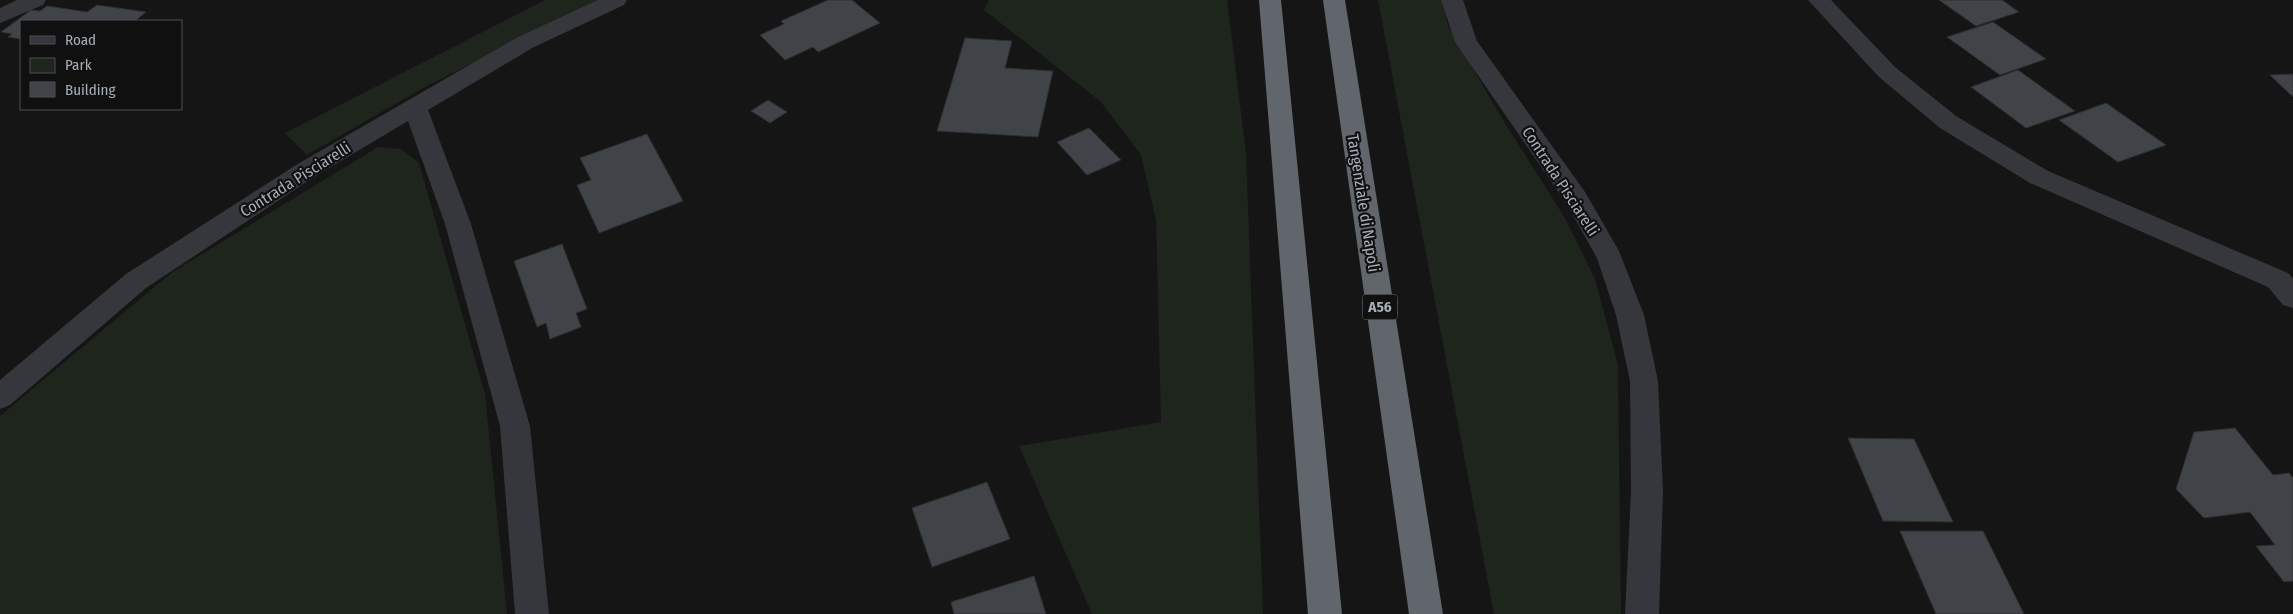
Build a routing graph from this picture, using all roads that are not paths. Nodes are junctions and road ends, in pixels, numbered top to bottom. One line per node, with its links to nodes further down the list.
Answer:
1 (35, 0): 7 (street)
2 (616, 0): 8 (street, Contrada Pisciarelli)
3 (1270, 0): 12 (highway)
4 (1334, 0): 13 (highway, Tangenziale di Napoli / A56)
5 (1452, 0): 14 (street, Contrada Pisciarelli)
6 (1819, 0): 9 (street)
7 (0, 16)
8 (415, 107): 10 (street, Contrada Pisciarelli); 11 (street)
9 (2293, 298)
10 (0, 397)
11 (532, 614)
12 (1325, 614)
13 (1426, 614)
14 (1642, 614)

